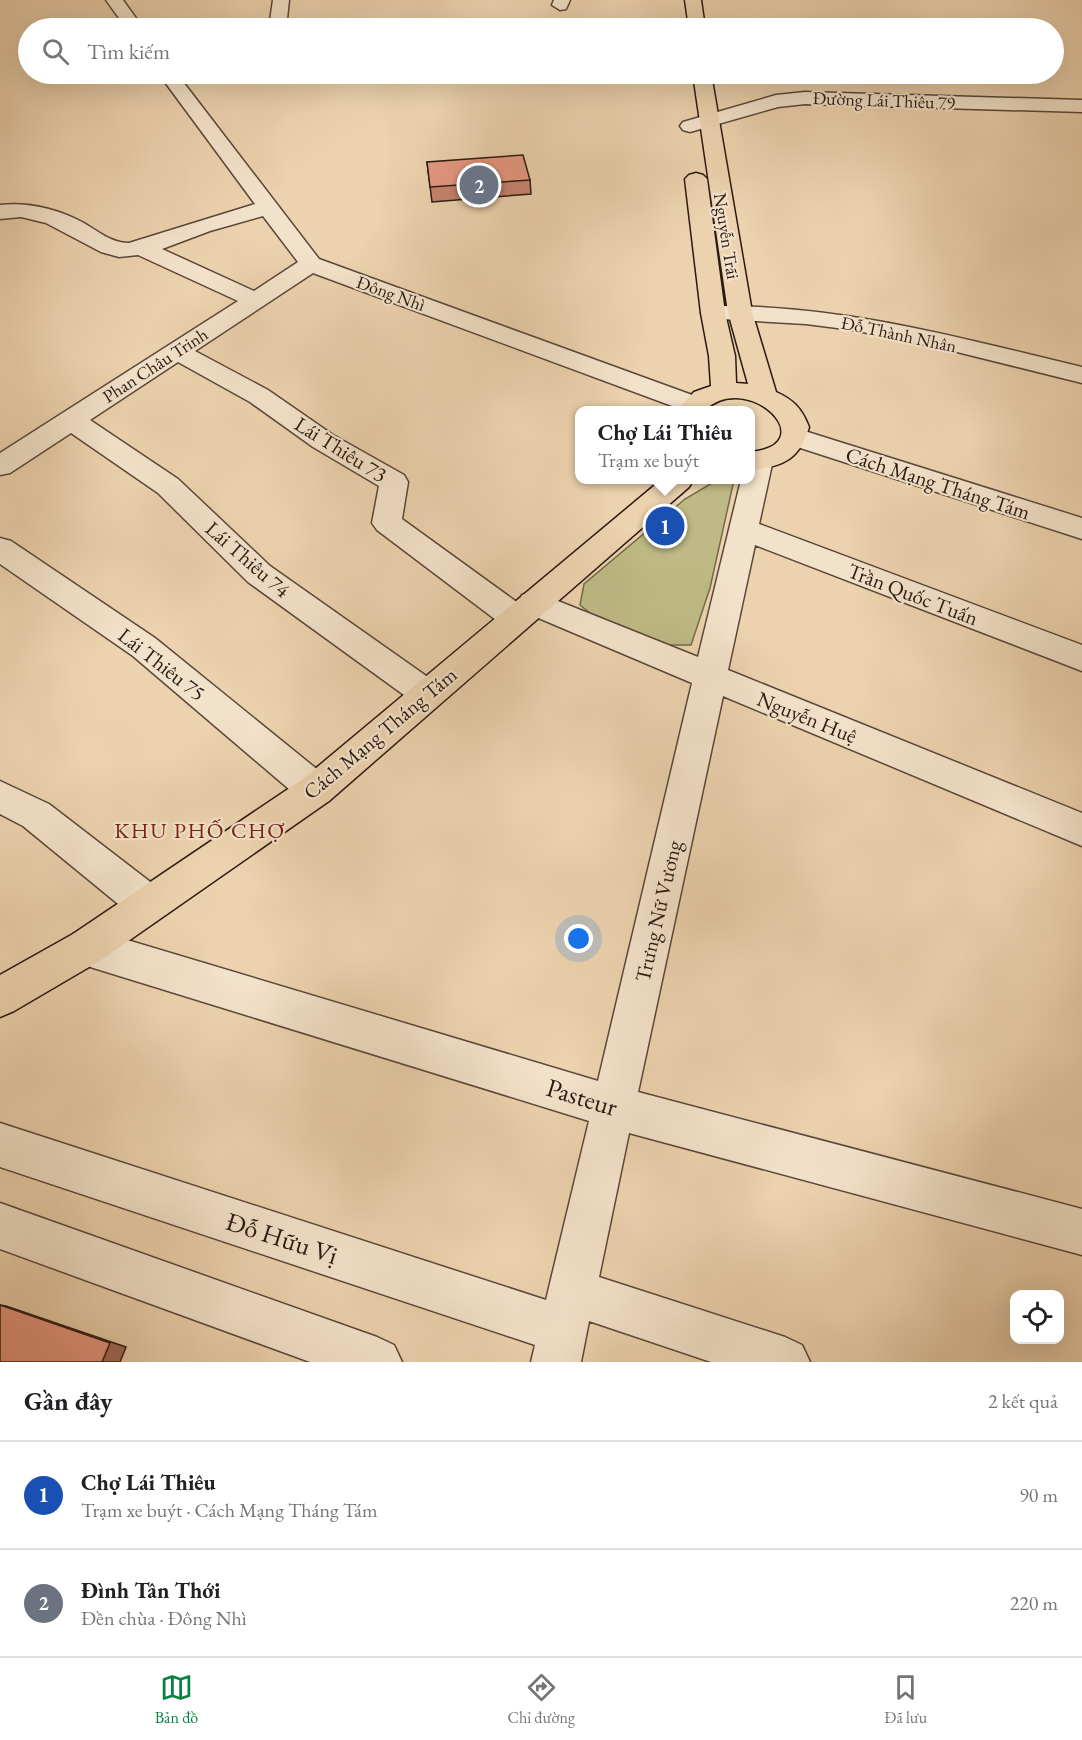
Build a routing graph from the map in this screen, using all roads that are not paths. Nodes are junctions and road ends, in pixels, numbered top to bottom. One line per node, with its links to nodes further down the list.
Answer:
1 (114, 0): 4 (street)
2 (281, 0): 5 (street)
3 (693, 0): 6 (main road)
4 (128, 18)
5 (279, 18)
6 (695, 18)
7 (176, 84): 12 (street)
8 (686, 84): 11 (main road, Nguyễn Trãi)
9 (701, 84): 11 (main road, Nguyễn Trãi)
10 (1082, 106): 11 (street, Đường Lái Thiêu 79)
11 (699, 123): 17 (main road, Nguyễn Trãi); 18 (main road, Nguyễn Trãi)
12 (269, 207): 14 (street); 15 (street)
13 (0, 212): 14 (street)
14 (139, 247): 16 (street)
15 (311, 264): 16 (street, Phan Châu Trinh); 23 (street, Đông Nhì)
16 (255, 300): 19 (street, Phan Châu Trinh)
17 (740, 312): 18 (street, Đỗ Thành Nhân); 20 (street, Đỗ Thành Nhân); 22 (main road, Nguyễn Trãi)
18 (713, 313): 21 (main road, Nguyễn Trãi)
19 (177, 351): 25 (street, Phan Châu Trinh); 34 (street, Lái Thiêu 73)
20 (1082, 375)
21 (724, 391): 22 (main road); 24 (main road)
22 (764, 395): 26 (main road)
23 (687, 406)
24 (694, 406)
25 (71, 420): 28 (street, Phan Châu Trinh); 37 (street, Lái Thiêu 74)
26 (795, 437): 27 (main road); 31 (street, Cách Mạng Tháng Tám)
27 (755, 460)
28 (0, 466)
29 (674, 484): 34 (main road, Cách Mạng Tháng Tám)
30 (751, 484): 32 (street, Trưng Nữ Vương)
31 (1082, 529)
32 (744, 530): 35 (street, Trần Quốc Tuấn); 36 (street, Trưng Nữ Vương)
33 (0, 549): 38 (street, Lái Thiêu 75)
34 (524, 611): 36 (street, Nguyễn Huệ); 37 (main road, Cách Mạng Tháng Tám)
35 (1082, 658)
36 (711, 677): 40 (street, Nguyễn Huệ); 44 (street, Trưng Nữ Vương)
37 (427, 694): 38 (main road, Cách Mạng Tháng Tám)
38 (316, 790): 41 (main road, Cách Mạng Tháng Tám)
39 (0, 796): 41 (street)
40 (1082, 830)
41 (148, 904): 42 (main road, Cách Mạng Tháng Tám)
42 (87, 947): 43 (main road, Cách Mạng Tháng Tám); 44 (street, Pasteur)
43 (0, 997)
44 (614, 1107): 47 (street, Pasteur); 48 (street, Trưng Nữ Vương)
45 (0, 1145): 48 (street, Đỗ Hữu Vị)
46 (0, 1226): 49 (street)
47 (1082, 1232)
48 (564, 1328): 50 (street, Đỗ Hữu Vị)
49 (377, 1362)
50 (785, 1362)

